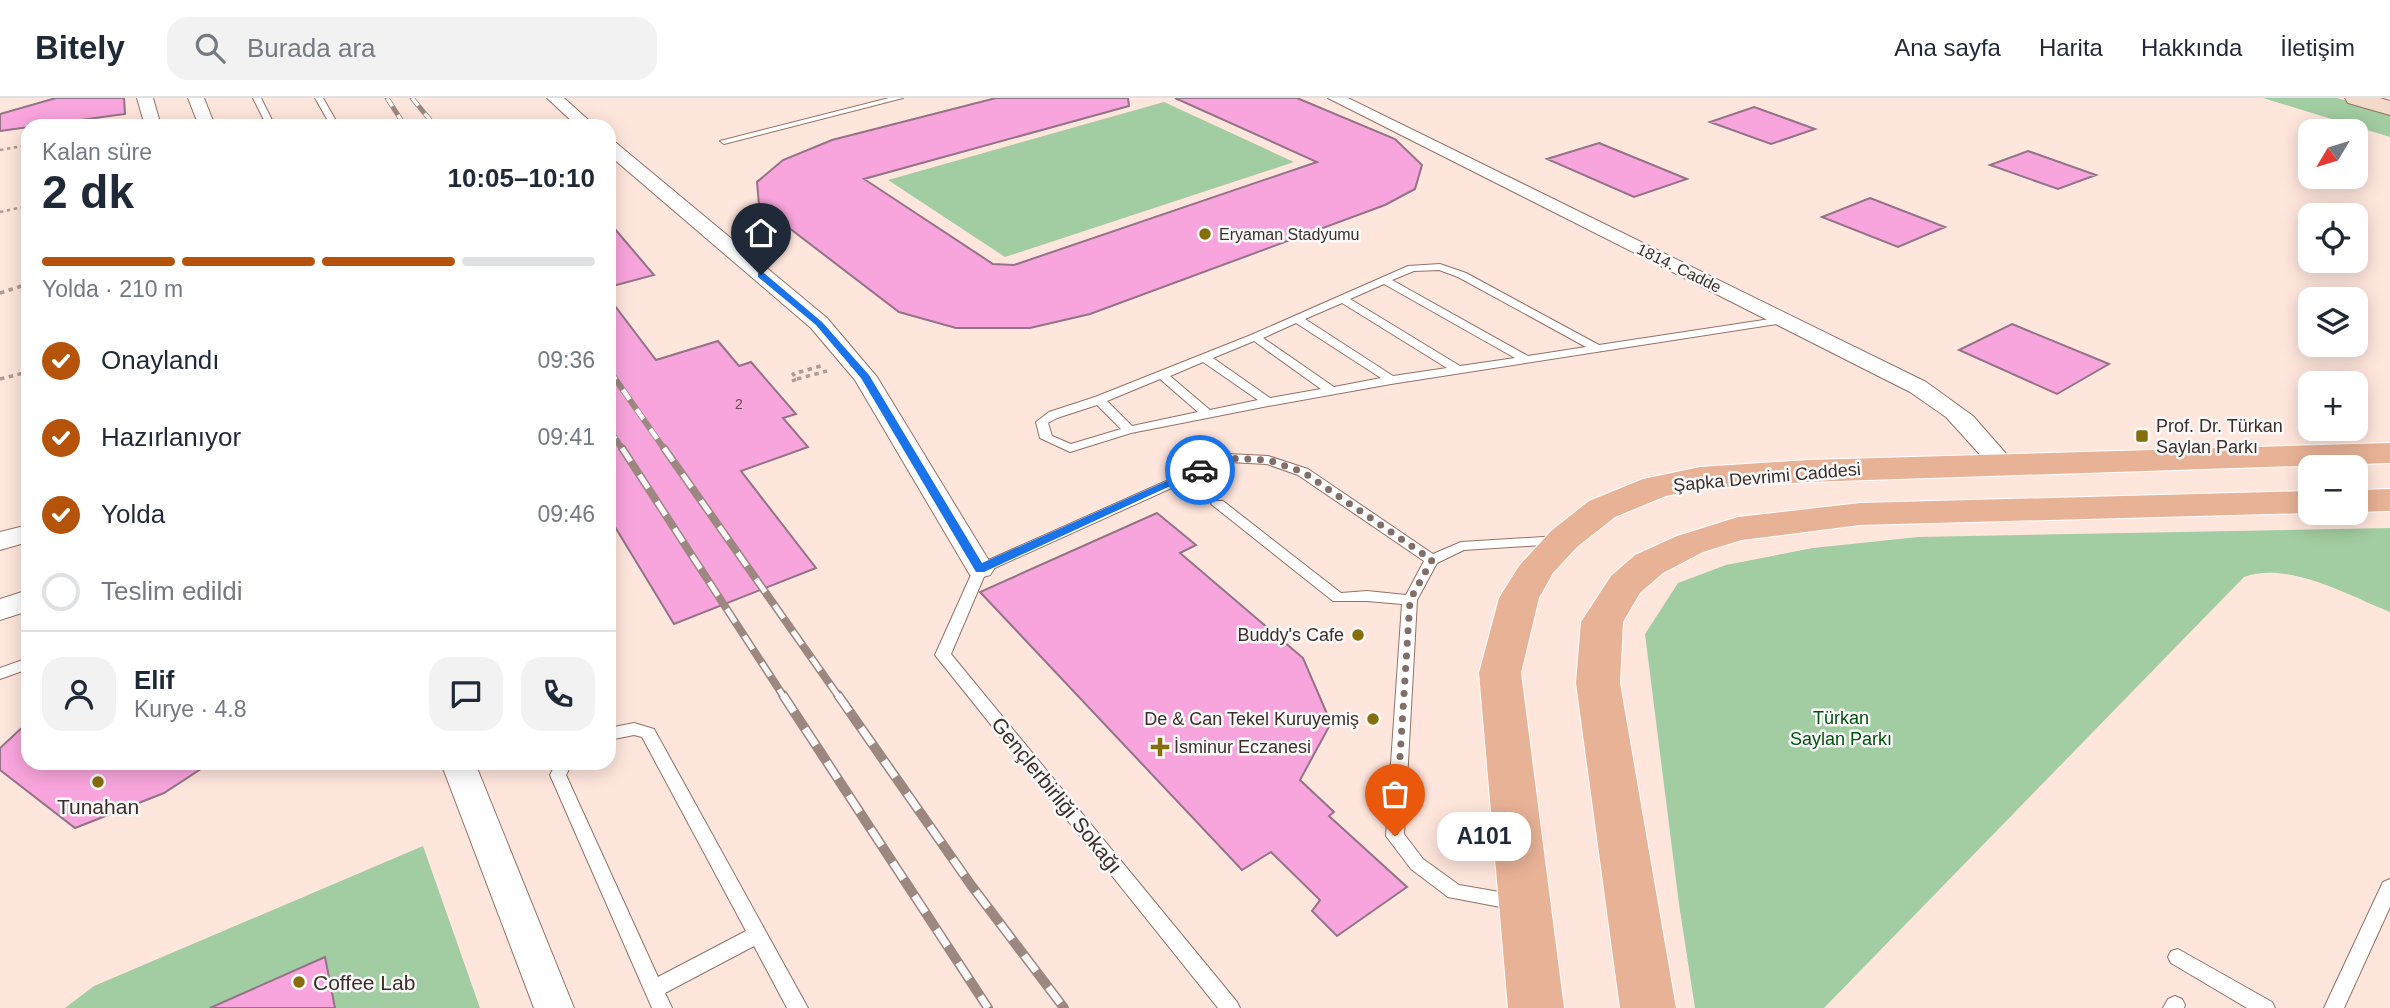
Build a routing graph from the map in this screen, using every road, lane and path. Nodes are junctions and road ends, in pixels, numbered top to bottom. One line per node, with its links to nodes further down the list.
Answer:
1 (145, 98): 10 (street)
2 (196, 98): 11 (street)
3 (257, 98): 12 (lane)
4 (319, 98): 13 (lane)
5 (555, 98): 14 (street)
6 (899, 98): 15 (lane)
7 (1336, 98): 26 (street, 1814. Cadde)
8 (2356, 98): 9 (main road)
9 (2390, 108)
10 (151, 119)
11 (204, 119)
12 (268, 119)
13 (331, 119)
14 (579, 119)
15 (724, 141)
16 (21, 146): 17 (path)
17 (0, 150)
18 (616, 152): 53 (street)
19 (21, 208): 20 (path)
20 (0, 212)
21 (1384, 279): 24 (lane); 28 (lane); 30 (lane)
22 (21, 287): 23 (path)
23 (0, 293)
24 (1341, 298): 25 (lane); 33 (lane)
25 (1296, 318): 27 (lane); 37 (lane)
26 (1783, 320): 28 (lane); 44 (street, 1814. Cadde)
27 (1255, 337): 29 (lane); 38 (lane)
28 (1597, 348): 30 (lane)
29 (1204, 357): 35 (lane); 40 (lane)
30 (1527, 360): 33 (lane)
31 (828, 364): 32 (path)
32 (833, 369)
33 (1459, 370): 37 (lane)
34 (21, 374): 36 (path)
35 (1162, 375): 39 (lane); 41 (lane)
36 (0, 380)
37 (1391, 380): 38 (lane)
38 (1332, 391): 40 (lane)
39 (1099, 400): 42 (lane); 42 (lane)
40 (1268, 402): 41 (lane)
41 (1206, 413): 42 (lane)
42 (1129, 430)
43 (2390, 453): 44 (main road, Şapka Devrimi Caddesi)
44 (2003, 465): 50 (main road, Şapka Devrimi Caddesi)
45 (2390, 500): 46 (main road)
46 (2368, 501)
47 (2298, 502): 72 (main road)
48 (1218, 504): 54 (lane)
49 (21, 535): 51 (street)
50 (1564, 539): 52 (lane); 63 (main road, Şapka Devrimi Caddesi)
51 (0, 541)
52 (1432, 560): 53 (lane); 54 (lane)
53 (980, 569): 70 (lane, Gençlerbirliği Sokağı)
54 (1410, 600): 63 (lane)
55 (21, 602): 56 (street)
56 (0, 610)
57 (21, 666): 58 (lane)
58 (0, 674)
59 (616, 733): 64 (lane)
60 (461, 770): 67 (street)
61 (560, 770): 66 (lane)
62 (2390, 887): 74 (lane)
63 (1525, 903): 71 (main road, Şapka Devrimi Caddesi)
64 (758, 934): 66 (lane); 69 (lane)
65 (2178, 957): 73 (lane)
66 (654, 989): 68 (lane)
67 (554, 1008)
68 (662, 1008)
69 (798, 1008)
70 (1230, 1008)
71 (1536, 1008)
72 (1648, 1008)
73 (2265, 1008)
74 (2334, 1008)

